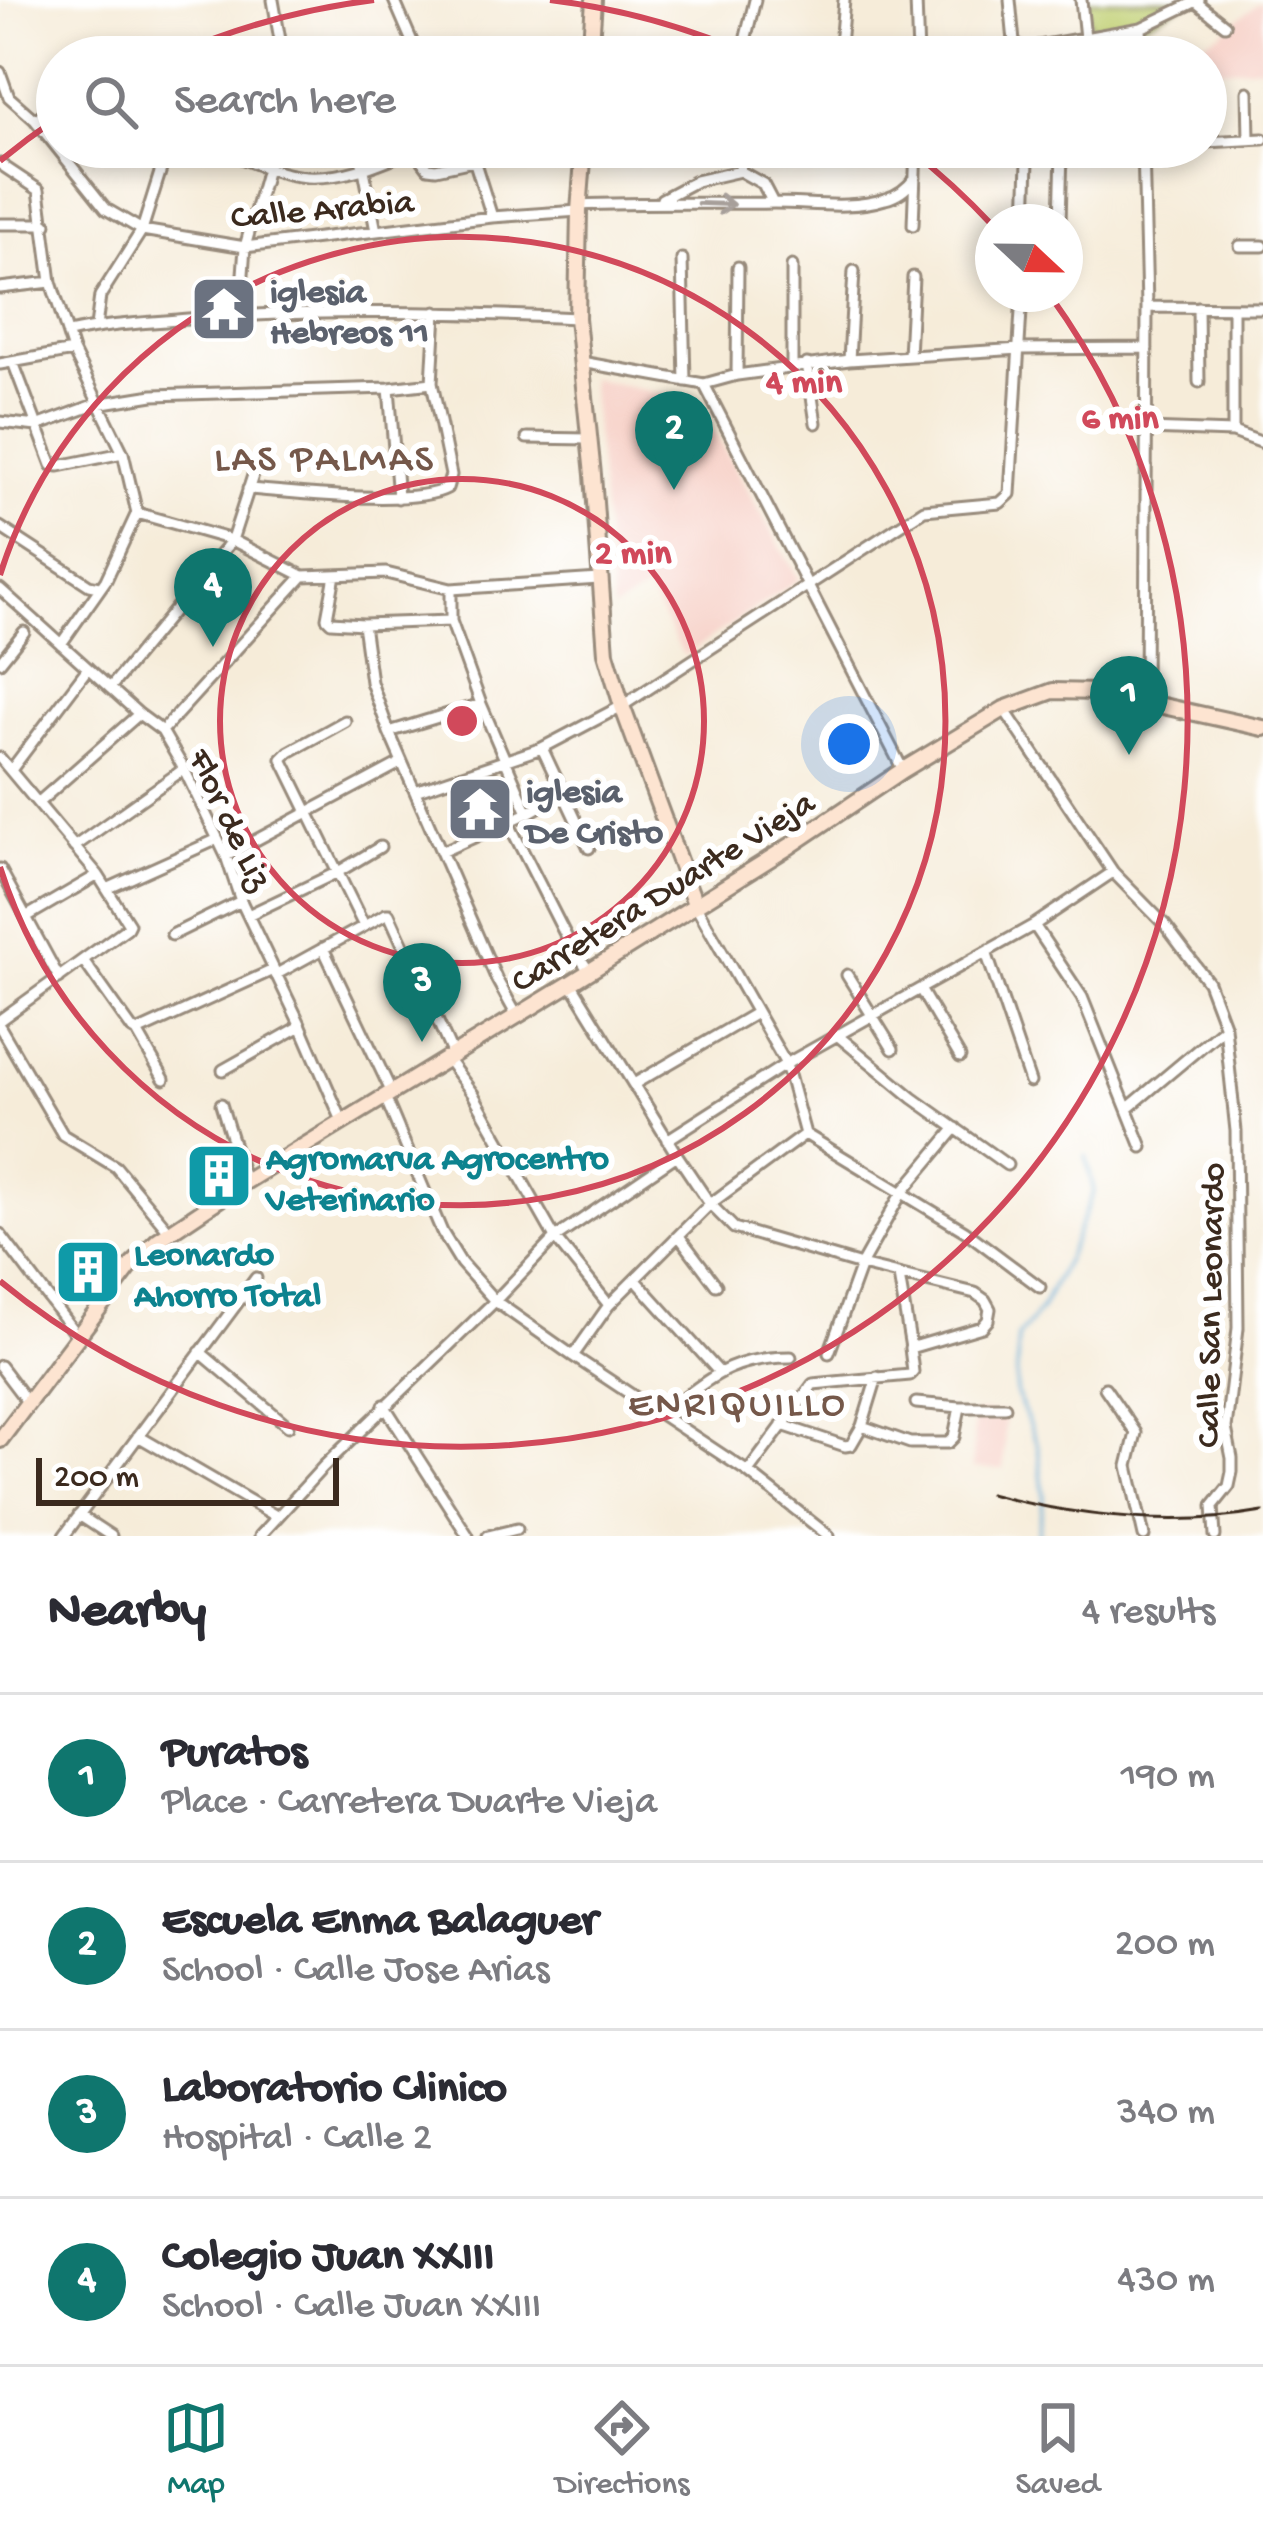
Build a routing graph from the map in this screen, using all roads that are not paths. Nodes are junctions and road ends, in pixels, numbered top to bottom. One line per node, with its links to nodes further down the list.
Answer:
1 (273, 0): 12 (street)
2 (394, 0): 13 (street)
3 (594, 0): 14 (main road)
4 (755, 0): 15 (street)
5 (844, 0): 16 (street)
6 (916, 0): 17 (street)
7 (1010, 0): 18 (street)
8 (1081, 0): 19 (street)
9 (1197, 1): 10 (street); 11 (street)
10 (1225, 25)
11 (1142, 28): 20 (street); 21 (street)
12 (279, 36)
13 (405, 36)
14 (591, 36)
15 (746, 36)
16 (841, 36)
17 (917, 36)
18 (1015, 36)
19 (1085, 36)
20 (1096, 36)
21 (1142, 36)
22 (0, 72): 24 (street, Calle Arabia)
23 (1248, 92): 25 (street)
24 (35, 120)
25 (1249, 139): 26 (street); 27 (street)
26 (1263, 139)
27 (1227, 141)
28 (0, 164): 51 (street)
29 (73, 168): 53 (street, Calle Arabia)
30 (161, 168): 53 (street)
31 (268, 168): 57 (street)
32 (272, 168): 41 (street)
33 (369, 168): 41 (street)
34 (475, 168): 49 (street)
35 (582, 168): 48 (main road)
36 (740, 168): 42 (street)
37 (915, 168): 43 (street)
38 (1029, 168): 46 (street)
39 (1062, 168): 47 (street)
40 (1144, 168): 65 (street)
41 (364, 170): 54 (street)
42 (740, 171): 44 (street); 45 (street)
43 (915, 178): 45 (street); 52 (street)
44 (658, 201): 45 (street, one-way to 45); 48 (street, Calle Arabia)
45 (773, 203)
46 (1026, 204)
47 (1060, 204)
48 (579, 208): 49 (street, Calle Arabia); 72 (main road)
49 (492, 217): 54 (street, Calle Arabia)
50 (0, 224): 51 (street)
51 (46, 224): 63 (street)
52 (913, 225)
53 (142, 230): 57 (street, Calle Arabia); 73 (street)
54 (376, 231): 57 (street, Calle Arabia)
55 (1240, 246): 56 (street)
56 (1263, 246)
57 (245, 247): 71 (street)
58 (682, 259): 86 (street)
59 (792, 266): 84 (street)
60 (738, 267): 85 (street)
61 (854, 271): 79 (street)
62 (913, 277): 78 (street)
63 (51, 282): 64 (street); 74 (street)
64 (0, 288)
65 (1147, 307): 66 (street); 75 (street)
66 (1198, 307): 67 (street); 87 (street)
67 (1233, 308): 68 (street); 96 (street)
68 (1263, 308)
69 (436, 311): 71 (street); 72 (street); 88 (street)
70 (1021, 312): 77 (street)
71 (241, 315): 73 (street)
72 (577, 318): 81 (main road)
73 (96, 327): 74 (street)
74 (69, 333): 76 (street)
75 (1147, 347): 77 (street); 95 (street)
76 (73, 350): 80 (street); 91 (street)
77 (1020, 350): 78 (street); 110 (street)
78 (908, 356): 79 (street)
79 (849, 360): 83 (street)
80 (13, 362): 82 (street); 94 (street)
81 (580, 362): 86 (street); 98 (main road)
82 (0, 364)
83 (807, 364): 84 (street); 93 (street)
84 (792, 366): 85 (street)
85 (736, 375): 89 (street)
86 (685, 381): 89 (street)
87 (1199, 382)
88 (432, 383): 90 (street); 103 (street)
89 (704, 384): 110 (street)
90 (389, 388): 91 (street); 103 (street)
91 (97, 404): 94 (street); 100 (street)
92 (0, 422): 94 (street)
93 (816, 423)
94 (37, 426): 100 (street)
95 (1147, 429): 96 (street); 121 (street)
96 (1233, 432): 99 (street)
97 (527, 438): 98 (street)
98 (589, 439): 109 (main road)
99 (1263, 443)
100 (123, 453): 104 (street)
101 (257, 463): 102 (street)
102 (248, 489): 103 (street); 106 (street)
103 (398, 498)
104 (137, 512): 106 (street); 111 (street)
105 (0, 527): 111 (street)
106 (232, 540): 108 (street); 120 (street)
107 (335, 575): 108 (street); 112 (street); 115 (street)
108 (303, 576): 128 (street)
109 (599, 578): 112 (street); 123 (main road)
110 (806, 585): 123 (street); 136 (street)
111 (99, 587): 117 (street)
112 (452, 589): 114 (street)
113 (0, 590): 117 (street, Flor de Liz)
114 (451, 621): 115 (street); 122 (street)
115 (363, 624): 129 (street)
116 (24, 632): 118 (street)
117 (61, 644): 119 (street, Flor de Liz)
118 (0, 662)
119 (88, 668): 120 (street, Flor de Liz); 134 (street)
120 (110, 688): 125 (street, Flor de Liz)
121 (1145, 702): 124 (main road, Carretera Duarte Vieja); 127 (main road, Carretera Duarte Vieja)
122 (481, 704): 129 (street); 133 (street)
123 (622, 706): 130 (street); 155 (main road)
124 (1004, 709): 136 (main road, Carretera Duarte Vieja); 151 (street, Calle San Leonardo)
125 (139, 714): 128 (street, Flor de Liz); 139 (street)
126 (346, 721): 140 (street)
127 (1263, 728)
128 (162, 731): 135 (street, Flor de Liz)
129 (389, 732): 132 (street)
130 (542, 748): 133 (street); 138 (street)
131 (0, 758): 134 (street)
132 (402, 762): 137 (street); 140 (street)
133 (506, 762): 137 (street); 141 (street)
134 (11, 770): 139 (street)
135 (184, 770): 143 (street, Flor de Liz); 144 (street)
136 (903, 770): 155 (main road, Carretera Duarte Vieja)
137 (415, 791): 147 (street)
138 (561, 794): 141 (street); 146 (street)
139 (39, 802): 144 (street)
140 (308, 813): 148 (street); 150 (street)
141 (528, 813): 142 (street)
142 (508, 822): 147 (street); 164 (street)
143 (218, 839): 148 (street, Flor de Liz); 153 (street)
144 (74, 847): 152 (street)
145 (380, 847): 150 (street)
146 (589, 848)
147 (441, 852): 171 (street)
148 (226, 856): 154 (street, Flor de Liz)
149 (0, 869): 157 (street)
150 (338, 872): 156 (street); 158 (street)
151 (1113, 872): 159 (street); 175 (street, Calle San Leonardo)
152 (98, 875): 153 (street); 157 (street)
153 (109, 888): 163 (street)
154 (241, 901): 156 (street, Flor de Liz); 160 (street)
155 (695, 904): 164 (main road, Carretera Duarte Vieja); 170 (street)
156 (248, 915): 165 (street, Flor de Liz)
157 (26, 917): 167 (street)
158 (364, 926): 161 (street); 179 (street)
159 (1034, 926): 162 (street); 188 (street)
160 (172, 935)
161 (323, 948): 165 (street); 186 (street)
162 (986, 952): 169 (street); 184 (street)
163 (83, 960): 167 (street); 176 (street)
164 (589, 971): 168 (main road, Carretera Duarte Vieja)
165 (274, 972): 173 (street, Flor de Liz); 176 (street)
166 (847, 975): 172 (street)
167 (59, 978): 174 (street)
168 (571, 983): 171 (main road, Carretera Duarte Vieja); 185 (street)
169 (920, 988): 172 (street); 180 (street)
170 (756, 1013): 181 (street); 185 (street)
171 (517, 1016): 179 (main road, Carretera Duarte Vieja)
172 (872, 1016): 177 (street); 178 (street)
173 (301, 1026): 182 (street); 189 (street, Flor de Liz)
174 (0, 1027): 199 (street)
175 (1225, 1027): 188 (street); 243 (street, Calle San Leonardo)
176 (137, 1032): 183 (street)
177 (837, 1035): 181 (street); 190 (street)
178 (893, 1049)
179 (450, 1057): 186 (main road, Carretera Duarte Vieja); 202 (street)
180 (960, 1057)
181 (786, 1064): 191 (street); 192 (street)
182 (223, 1070)
183 (164, 1079)
184 (1030, 1082)
185 (634, 1084): 192 (street)
186 (388, 1095): 189 (main road, Carretera Duarte Vieja); 209 (street)
187 (221, 1104): 196 (street)
188 (1127, 1109): 193 (street)
189 (343, 1123): 196 (main road, Carretera Duarte Vieja)
190 (956, 1128): 195 (street); 197 (street)
191 (806, 1134): 197 (street); 198 (street)
192 (667, 1140): 194 (street)
193 (1142, 1148)
194 (676, 1155): 198 (street); 202 (street)
195 (1007, 1165)
196 (245, 1182): 199 (main road, Carretera Duarte Vieja)
197 (901, 1194): 203 (street); 208 (street)
198 (710, 1204): 201 (street); 203 (street)
199 (170, 1232): 211 (main road, Carretera Duarte Vieja)
200 (0, 1234): 211 (street)
201 (679, 1236): 206 (street); 207 (street)
202 (555, 1238): 209 (street); 210 (street)
203 (861, 1265): 204 (street); 214 (street)
204 (899, 1276): 212 (street); 212 (street)
205 (256, 1278): 213 (street)
206 (635, 1280): 210 (street); 218 (street)
207 (716, 1285)
208 (1040, 1288)
209 (495, 1301): 215 (street); 223 (street)
210 (609, 1305): 215 (street)
211 (77, 1336): 221 (main road, Carretera Duarte Vieja)
212 (911, 1348): 219 (street)
213 (200, 1352): 228 (street); 230 (street)
214 (829, 1353)
215 (573, 1356): 226 (street)
216 (791, 1358): 218 (street)
217 (0, 1366): 221 (street)
218 (719, 1372): 226 (street)
219 (878, 1377): 227 (street); 229 (street)
220 (1105, 1388): 242 (street)
221 (28, 1403): 231 (main road, Carretera Duarte Vieja)
222 (916, 1403): 224 (street)
223 (385, 1405): 234 (street); 239 (street)
224 (960, 1407): 225 (street); 229 (street)
225 (1005, 1407)
226 (663, 1413): 232 (street)
227 (782, 1425): 229 (street); 232 (street)
228 (288, 1426)
229 (862, 1426)
230 (138, 1436): 233 (street); 234 (street)
231 (0, 1440)
232 (748, 1472): 241 (street)
233 (79, 1515): 236 (street); 237 (street)
234 (276, 1516): 238 (street)
235 (517, 1529): 240 (street)
236 (64, 1536)
237 (111, 1536)
238 (260, 1536)
239 (468, 1536)
240 (488, 1536)
241 (829, 1536)
242 (1144, 1536)
243 (1215, 1536)

